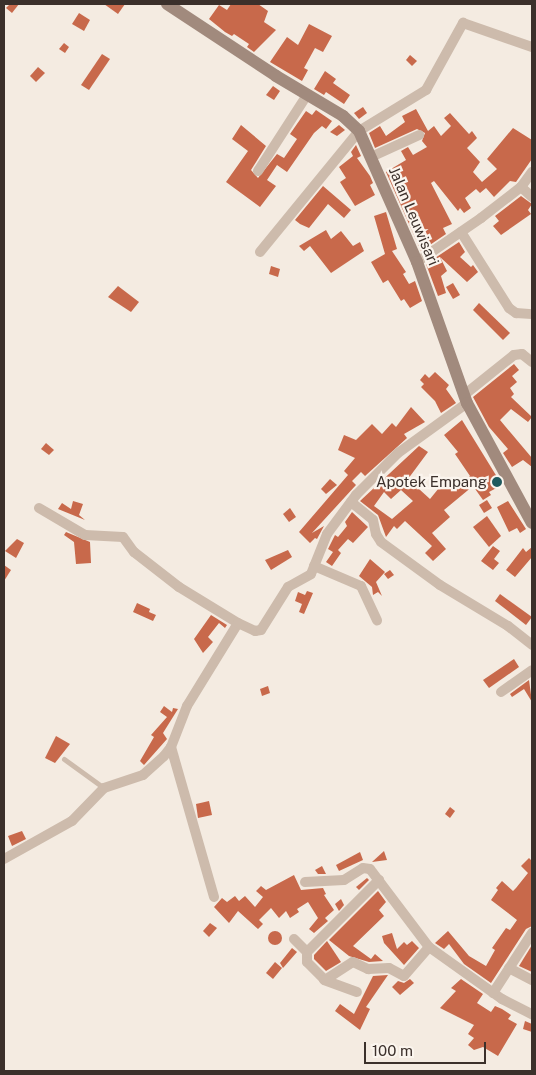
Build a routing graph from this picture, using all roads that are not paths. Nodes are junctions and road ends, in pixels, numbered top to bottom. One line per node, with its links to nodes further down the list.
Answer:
1 (167, 4): 2 (main road, Jalan Leuwisari)
2 (185, 8): 4 (main road, Jalan Leuwisari)
3 (532, 47): 5 (street)
4 (307, 95): 5 (main road, Jalan Leuwisari); 8 (street)
5 (359, 131): 7 (main road, Jalan Leuwisari); 13 (street)
6 (419, 135): 7 (street)
7 (371, 156): 14 (main road, Jalan Leuwisari)
8 (258, 171)
9 (532, 172): 10 (street)
10 (521, 187): 11 (street); 12 (street)
11 (532, 197)
12 (461, 232): 14 (street); 15 (street)
13 (260, 252)
14 (417, 262): 17 (main road, Jalan Leuwisari)
15 (532, 314)
16 (532, 362): 17 (street)
17 (465, 399): 18 (street); 20 (main road, Jalan Leuwisari)
18 (351, 502): 21 (street); 24 (street)
19 (39, 508): 23 (street)
20 (532, 523)
21 (314, 566): 22 (street); 23 (street)
22 (377, 621)
23 (238, 623): 27 (street)
24 (532, 645)
25 (532, 670): 26 (street)
26 (501, 692)
27 (171, 747): 29 (street); 33 (street)
28 (64, 759): 29 (lane)
29 (104, 788): 30 (street)
30 (4, 859)
31 (379, 880): 32 (street); 36 (street); 37 (street)
32 (305, 882)
33 (214, 896)
34 (532, 933): 38 (street)
35 (294, 939): 37 (street)
36 (428, 947): 39 (street); 42 (street)
37 (306, 952): 39 (street)
38 (509, 968): 40 (street); 42 (street)
39 (324, 980): 41 (street)
40 (532, 980)
41 (357, 992)
42 (493, 994): 43 (street)
43 (532, 1014)

